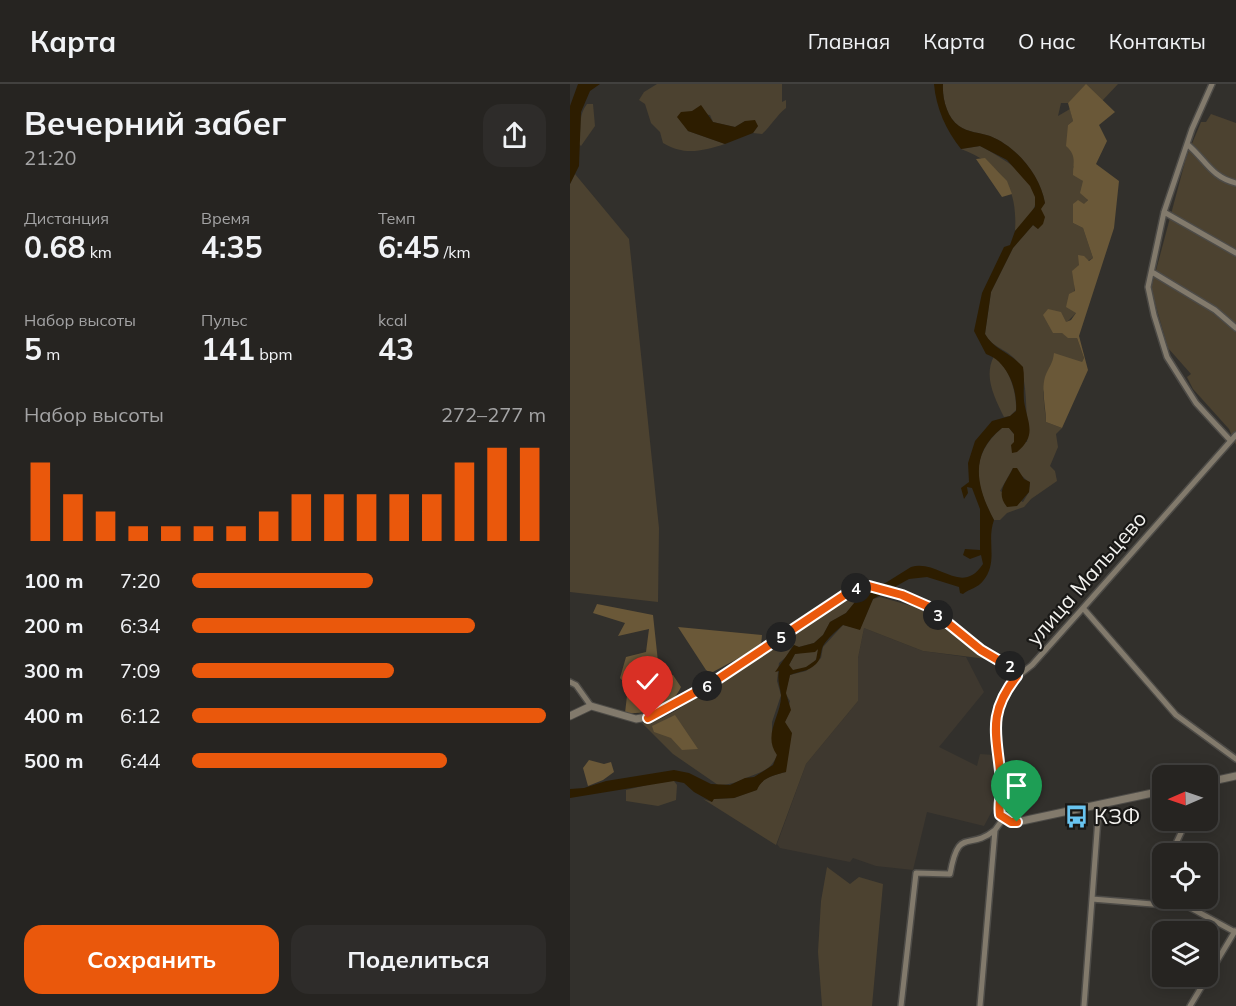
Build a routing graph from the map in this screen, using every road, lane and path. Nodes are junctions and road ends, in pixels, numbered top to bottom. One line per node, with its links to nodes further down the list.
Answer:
1 (1212, 84): 2 (street)
2 (1187, 144): 3 (street); 4 (street)
3 (1236, 183)
4 (1164, 212): 5 (street); 6 (street)
5 (1236, 253)
6 (1152, 272): 7 (street); 9 (street)
7 (1236, 328)
8 (1236, 435): 9 (street, улица Мальцево)
9 (1230, 440): 10 (street, улица Мальцево)
10 (1083, 608): 11 (street, улица Мальцево); 15 (street)
11 (1017, 676): 13 (street); 20 (street, улица Мальцево)
12 (570, 682): 13 (street)
13 (591, 706): 14 (street)
14 (570, 716)
15 (1236, 759)
16 (1236, 776): 17 (street)
17 (1218, 780)
18 (1152, 793): 19 (street)
19 (1099, 805): 20 (street); 22 (street)
20 (1003, 819): 21 (street)
21 (995, 830): 26 (street); 27 (street)
22 (1092, 898): 23 (street); 28 (street)
23 (1152, 900)
24 (1193, 909): 25 (street)
25 (1235, 931): 29 (street)
26 (901, 1006)
27 (980, 1006)
28 (1084, 1006)
29 (1191, 1006)

